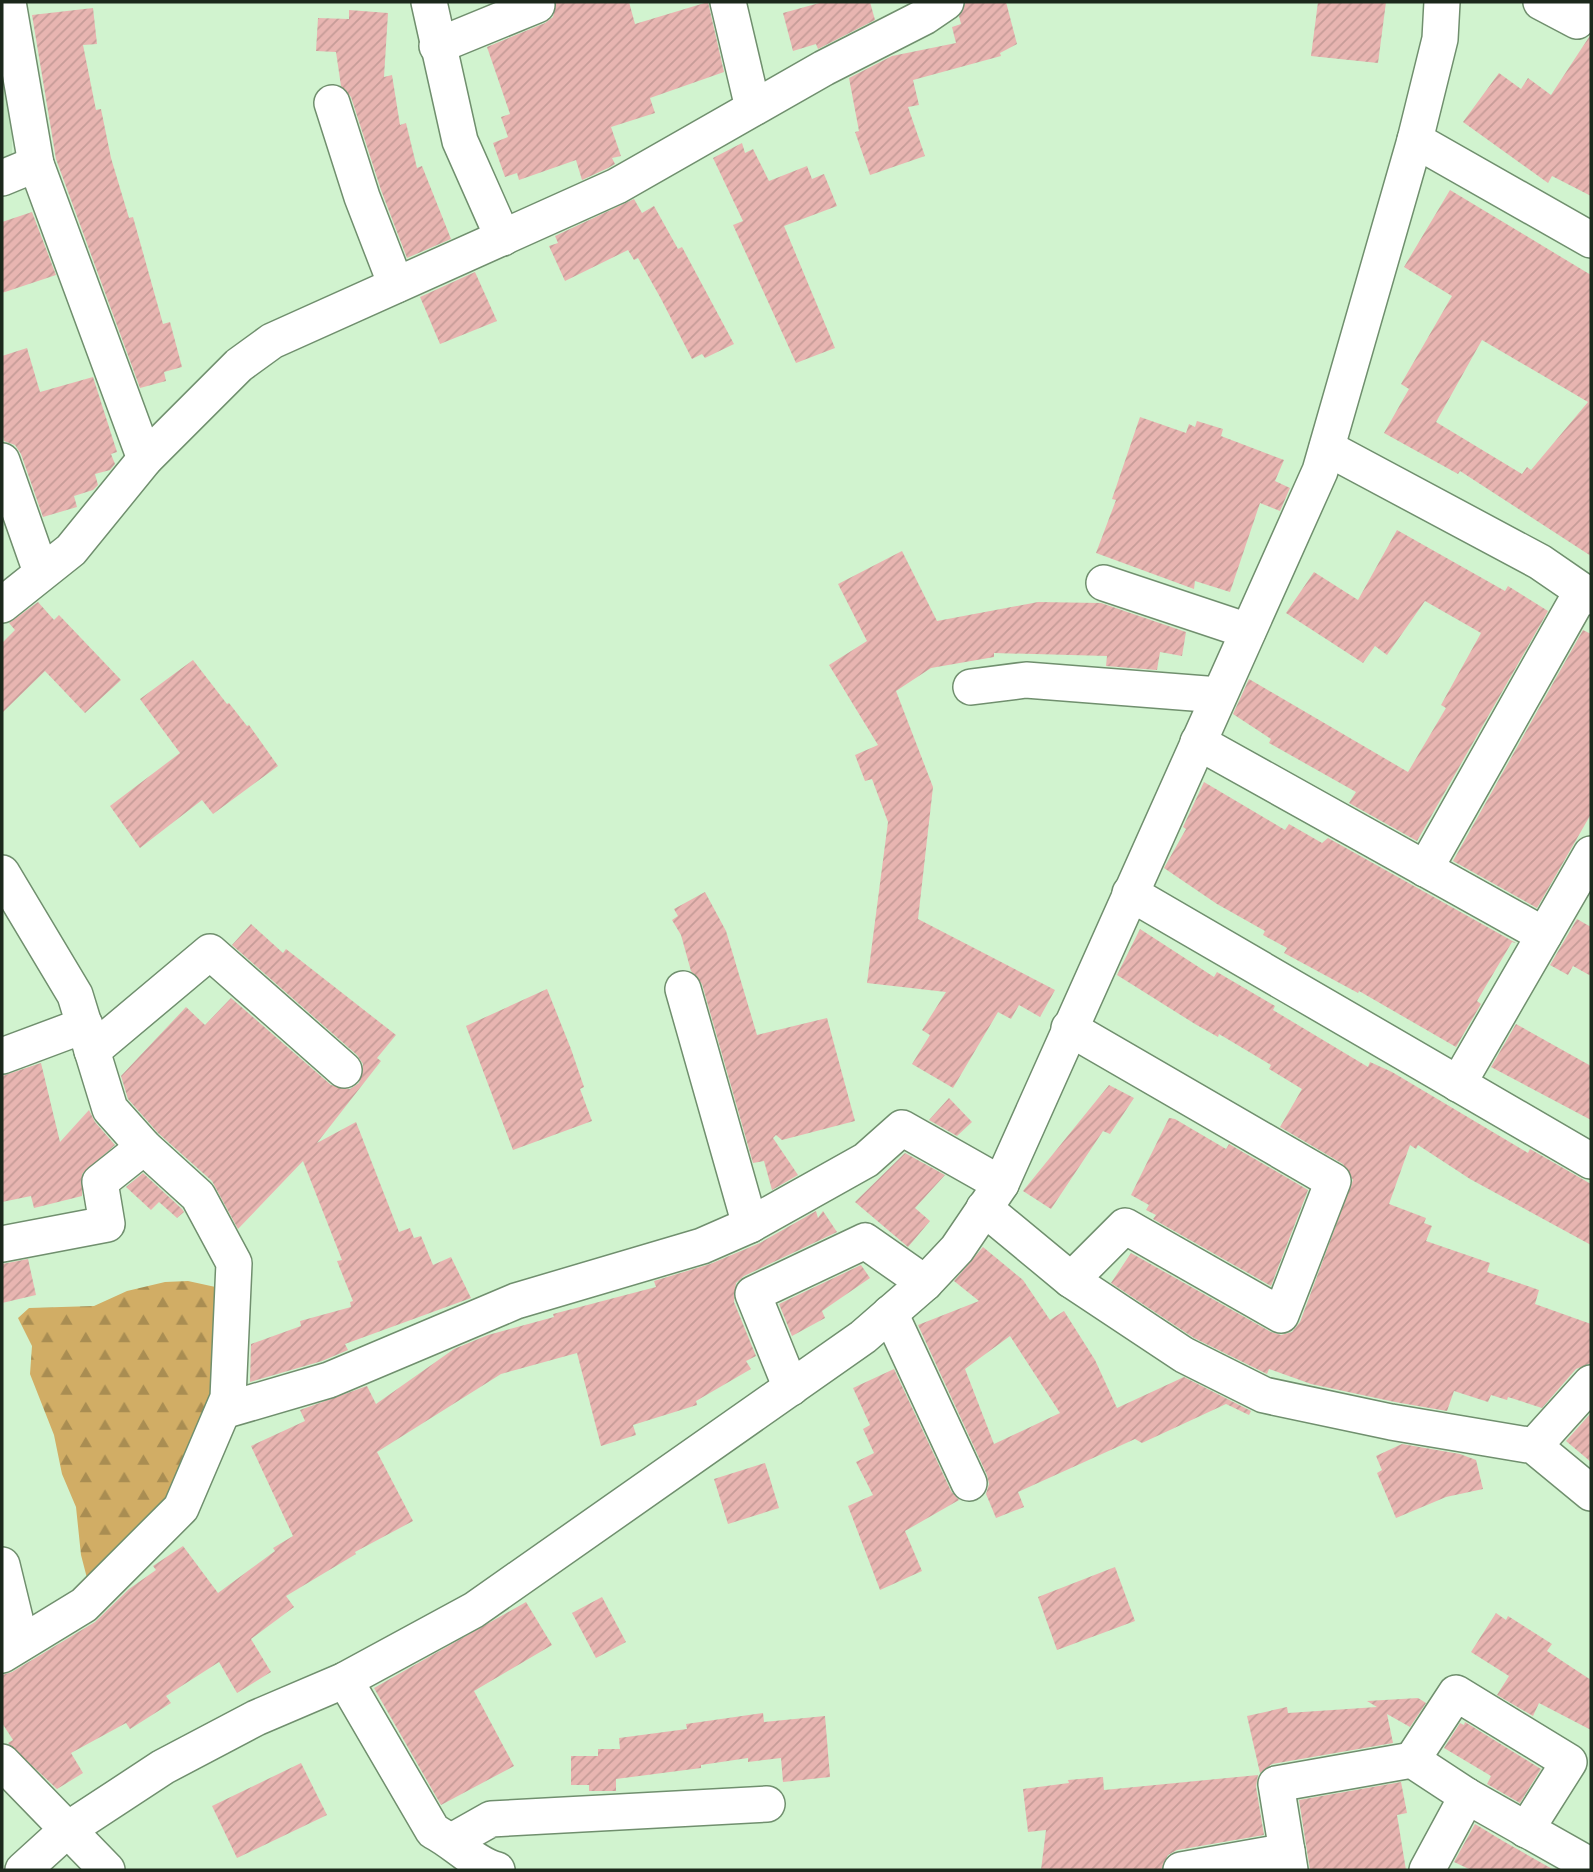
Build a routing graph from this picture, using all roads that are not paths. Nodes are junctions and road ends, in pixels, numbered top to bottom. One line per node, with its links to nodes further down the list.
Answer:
1 (8, 2): 16 (street)
2 (429, 2): 12 (street)
3 (728, 2): 14 (street)
4 (946, 2): 10 (street)
5 (1442, 2): 11 (street)
6 (1460, 2): 11 (street)
7 (1541, 2): 8 (street)
8 (1587, 2)
9 (537, 5): 12 (street)
10 (892, 17): 14 (street)
11 (1440, 39): 15 (street)
12 (437, 46): 18 (street)
13 (332, 103): 20 (street)
14 (753, 108): 18 (street)
15 (1415, 139): 19 (street); 21 (street)
16 (36, 164): 17 (street); 22 (street)
17 (2, 178)
18 (503, 238): 20 (street)
19 (1591, 240)
20 (396, 285): 22 (street)
21 (1327, 448): 26 (street); 28 (street)
22 (145, 459): 24 (street)
23 (2, 461): 24 (street)
24 (41, 572): 27 (street)
25 (1104, 583): 28 (street)
26 (1586, 594): 33 (street)
27 (2, 605)
28 (1248, 631): 30 (street)
29 (971, 687): 30 (street)
30 (1219, 695): 31 (street)
31 (1198, 742): 33 (street); 35 (street)
32 (1591, 854): 36 (street)
33 (1425, 869): 37 (street)
34 (2, 873): 40 (street)
35 (1130, 893): 39 (street); 43 (street)
36 (1579, 904): 37 (street)
37 (1544, 936): 43 (street)
38 (683, 989): 47 (street)
39 (1069, 1028): 46 (street); 49 (street)
40 (88, 1038): 41 (street); 42 (street); 44 (street)
41 (2, 1056)
42 (344, 1070)
43 (1458, 1084): 45 (street)
44 (144, 1147): 48 (street); 54 (street)
45 (1591, 1161)
46 (992, 1196): 47 (street); 49 (street); 50 (street)
47 (750, 1225): 54 (street)
48 (2, 1244)
49 (1071, 1280): 55 (street)
50 (925, 1283): 51 (street); 53 (street)
51 (890, 1313): 53 (street); 56 (street)
52 (1591, 1383): 55 (street)
53 (791, 1388): 60 (street)
54 (223, 1411): 59 (street)
55 (1534, 1446): 57 (street)
56 (969, 1483)
57 (1591, 1493)
58 (2, 1565): 59 (street)
59 (12, 1649)
60 (345, 1680): 65 (street); 67 (street)
61 (1412, 1760): 63 (street); 66 (street); 68 (street)
62 (2, 1762): 65 (street)
63 (1467, 1796): 66 (street); 74 (street)
64 (767, 1804): 67 (street)
65 (67, 1830): 70 (street); 71 (street)
66 (1526, 1830): 69 (street)
67 (452, 1841): 72 (street)
68 (1289, 1861): 73 (street)
69 (1591, 1866)
70 (23, 1870)
71 (107, 1870)
72 (497, 1870)
73 (1181, 1870)
74 (1427, 1870)

